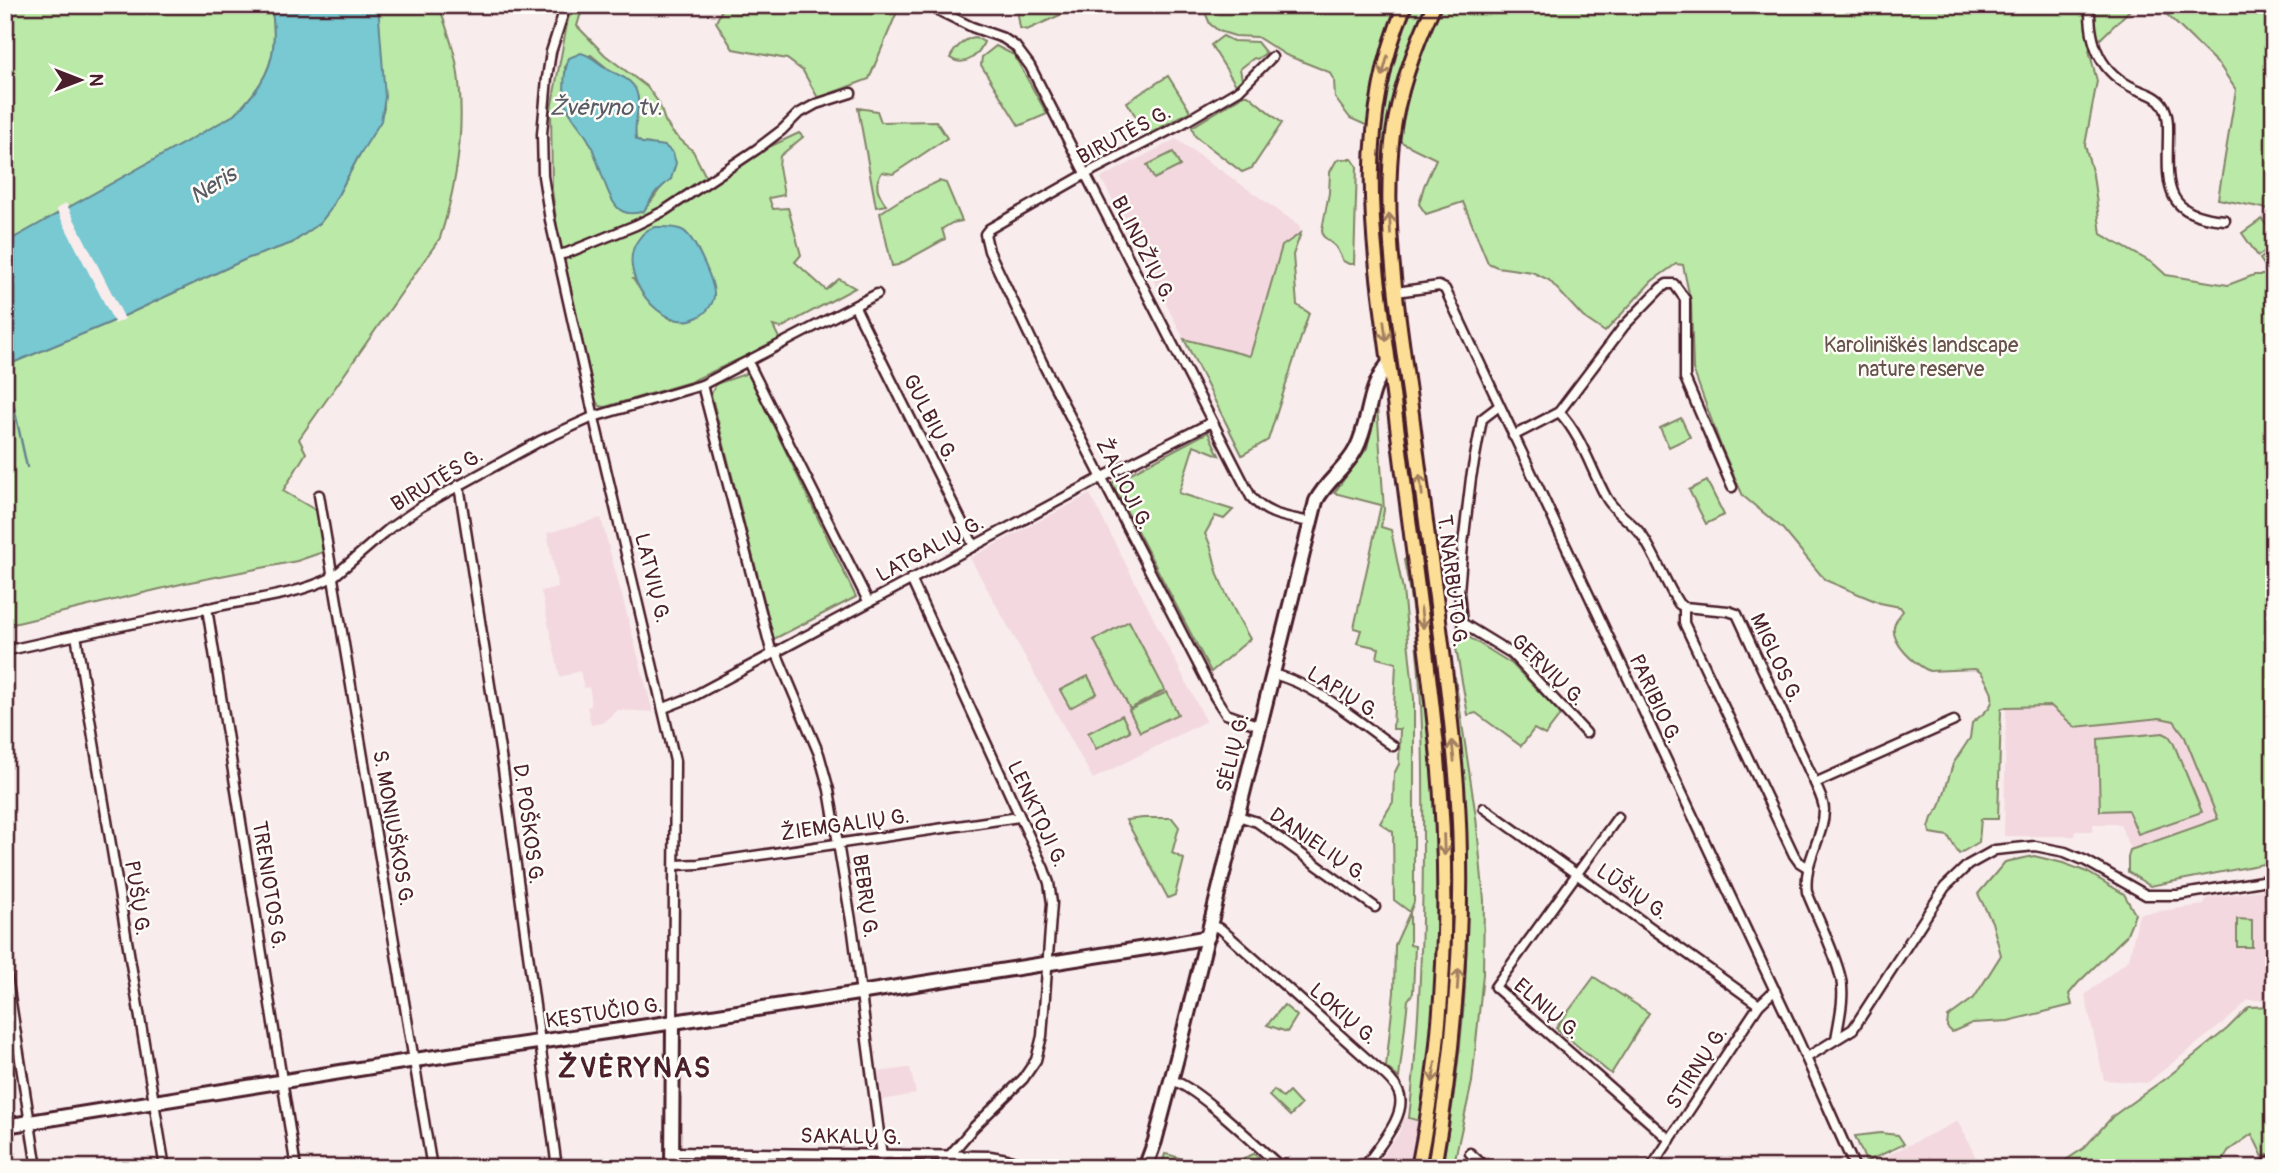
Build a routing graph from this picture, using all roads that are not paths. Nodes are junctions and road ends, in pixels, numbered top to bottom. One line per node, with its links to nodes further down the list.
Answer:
1 (566, 5): 11 (street, LATVIŲ G.)
2 (927, 5): 8 (street, BLINDŽIŲ G.)
3 (1405, 5): 17 (main road, T. NARBUTO G., one-way to 17)
4 (1434, 5): 12 (main road, T. NARBUTO G., one-way to 4)
5 (2090, 5): 9 (street)
6 (1272, 57): 8 (street, BIRUTĖS G.)
7 (851, 93): 11 (street)
8 (1085, 174): 10 (street, BIRUTĖS G.); 22 (street, BLINDŽIŲ G.)
9 (2225, 220)
10 (985, 234): 24 (street, ŽALIOJI G.)
11 (558, 255): 21 (street, LATVIŲ G.)
12 (1396, 292): 15 (main road, T. NARBUTO G.); 19 (street, PARIBIO G.)
13 (877, 295): 14 (street, BIRUTĖS G.)
14 (855, 307): 16 (street, BIRUTĖS G.); 29 (street, GULBIŲ G.)
15 (1403, 345): 17 (main road); 89 (main road, T. NARBUTO G., one-way to 15)
16 (748, 362): 18 (street, BIRUTĖS G.); 32 (street)
17 (1389, 363): 28 (main road, SĖLIŲ G.); 88 (main road, T. NARBUTO G., one-way to 88)
18 (702, 385): 21 (street, BIRUTĖS G.); 37 (street, BEBRŲ G.)
19 (1499, 406): 23 (street, PARIBIO G.); 42 (street, GERVIŲ G.)
20 (1559, 412): 23 (street); 26 (street); 33 (street)
21 (593, 417): 25 (street, BIRUTĖS G.); 39 (street, LATVIŲ G.)
22 (1212, 422): 24 (street, LATGALIŲ G.); 28 (street, BLINDŽIŲ G.)
23 (1514, 436): 58 (street, PARIBIO G.)
24 (1101, 478): 29 (street, LATGALIŲ G.); 41 (street, ŽALIOJI G.)
25 (458, 485): 30 (street, BIRUTĖS G.); 63 (street, D. POŠKOS G.)
26 (1732, 487)
27 (319, 495): 30 (street, S. MONIUŠKOS G.)
28 (1311, 522): 38 (main road, SĖLIŲ G.)
29 (974, 546): 31 (street, LATGALIŲ G.)
30 (333, 577): 34 (street, BIRUTĖS G.); 65 (street, S. MONIUŠKOS G.)
31 (911, 579): 32 (street, LATGALIŲ G.); 47 (street, LENKTOJI G.)
32 (868, 601): 37 (street, LATGALIŲ G.)
33 (1684, 607): 44 (street, MIGLOS G.); 51 (street)
34 (207, 608): 35 (street, BIRUTĖS G.); 67 (street, TRENIOTOS G.)
35 (76, 635): 36 (street, BIRUTĖS G.); 68 (street, PUŠŲ G.)
36 (5, 651)
37 (774, 653): 39 (street, LATGALIŲ G.); 49 (street, BEBRŲ G.)
38 (1273, 674): 41 (main road, SĖLIŲ G.); 43 (street, LAPIŲ G.)
39 (664, 708): 50 (street, LATVIŲ G.)
40 (1954, 721): 44 (street)
41 (1260, 726): 46 (main road, SĖLIŲ G.)
42 (1586, 733)
43 (1393, 746)
44 (1815, 783): 51 (street, MIGLOS G.)
45 (1484, 808): 52 (street, LŪŠIŲ G.)
46 (1238, 816): 54 (street, DANIELIŲ G.); 55 (main road, SĖLIŲ G.)
47 (1019, 817): 49 (street, ŽIEMGALIŲ G.); 56 (street, LENKTOJI G.)
48 (1618, 817): 52 (street, ELNIŲ G.)
49 (839, 844): 50 (street, ŽIEMGALIŲ G.); 59 (street, BEBRŲ G.)
50 (675, 865): 61 (street, LATVIŲ G.)
51 (1807, 867): 62 (street, MIGLOS G.)
52 (1576, 874): 60 (street, LŪŠIŲ G.); 71 (street, ELNIŲ G.)
53 (2274, 879): 62 (street)
54 (1375, 907)
55 (1209, 931): 56 (main road, KĘSTUČIO G.); 66 (main road, SĖLIŲ G.); 87 (street, LOKIŲ G.)
56 (1048, 963): 59 (main road, KĘSTUČIO G.); 75 (street, LENKTOJI G.)
57 (5, 964): 69 (street)
58 (1775, 990): 60 (street, STIRNŲ G.); 64 (street, PARIBIO G.)
59 (861, 992): 61 (main road, KĘSTUČIO G.); 74 (street, BEBRŲ G.)
60 (1759, 1005): 71 (street, STIRNŲ G.)
61 (673, 1022): 63 (main road, KĘSTUČIO G.); 72 (main road, LATVIŲ G.)
62 (1836, 1039): 64 (street)
63 (539, 1041): 65 (main road, KĘSTUČIO G.); 81 (street, D. POŠKOS G.)
64 (1806, 1058): 92 (street, PARIBIO G.)
65 (415, 1060): 67 (main road, KĘSTUČIO G.); 80 (street, S. MONIUŠKOS G.)
66 (1171, 1080): 85 (main road, SĖLIŲ G.); 86 (street)
67 (282, 1082): 68 (main road, KĘSTUČIO G.); 79 (street, TRENIOTOS G.)
68 (153, 1102): 69 (main road, KĘSTUČIO G.); 78 (street, PUŠŲ G.)
69 (30, 1122): 70 (main road, KĘSTUČIO G.); 77 (street)
70 (5, 1126)
71 (1670, 1140): 91 (street, STIRNŲ G.)
72 (672, 1152): 74 (street, SAKALŲ G.); 82 (main road, LATVIŲ G.)
73 (1470, 1153): 90 (street)
74 (882, 1156): 75 (street, SAKALŲ G.)
75 (949, 1156): 83 (street, LENKTOJI G.); 84 (street, SAKALŲ G.)
76 (2274, 1159): 93 (street)
77 (37, 1168)
78 (164, 1168)
79 (296, 1168)
80 (432, 1168)
81 (557, 1168)
82 (672, 1168)
83 (939, 1168)
84 (1029, 1168)
85 (1145, 1168)
86 (1282, 1168)
87 (1364, 1168)
88 (1418, 1168)
89 (1434, 1168)
90 (1486, 1168)
91 (1651, 1168)
92 (1855, 1168)
93 (2261, 1168)

